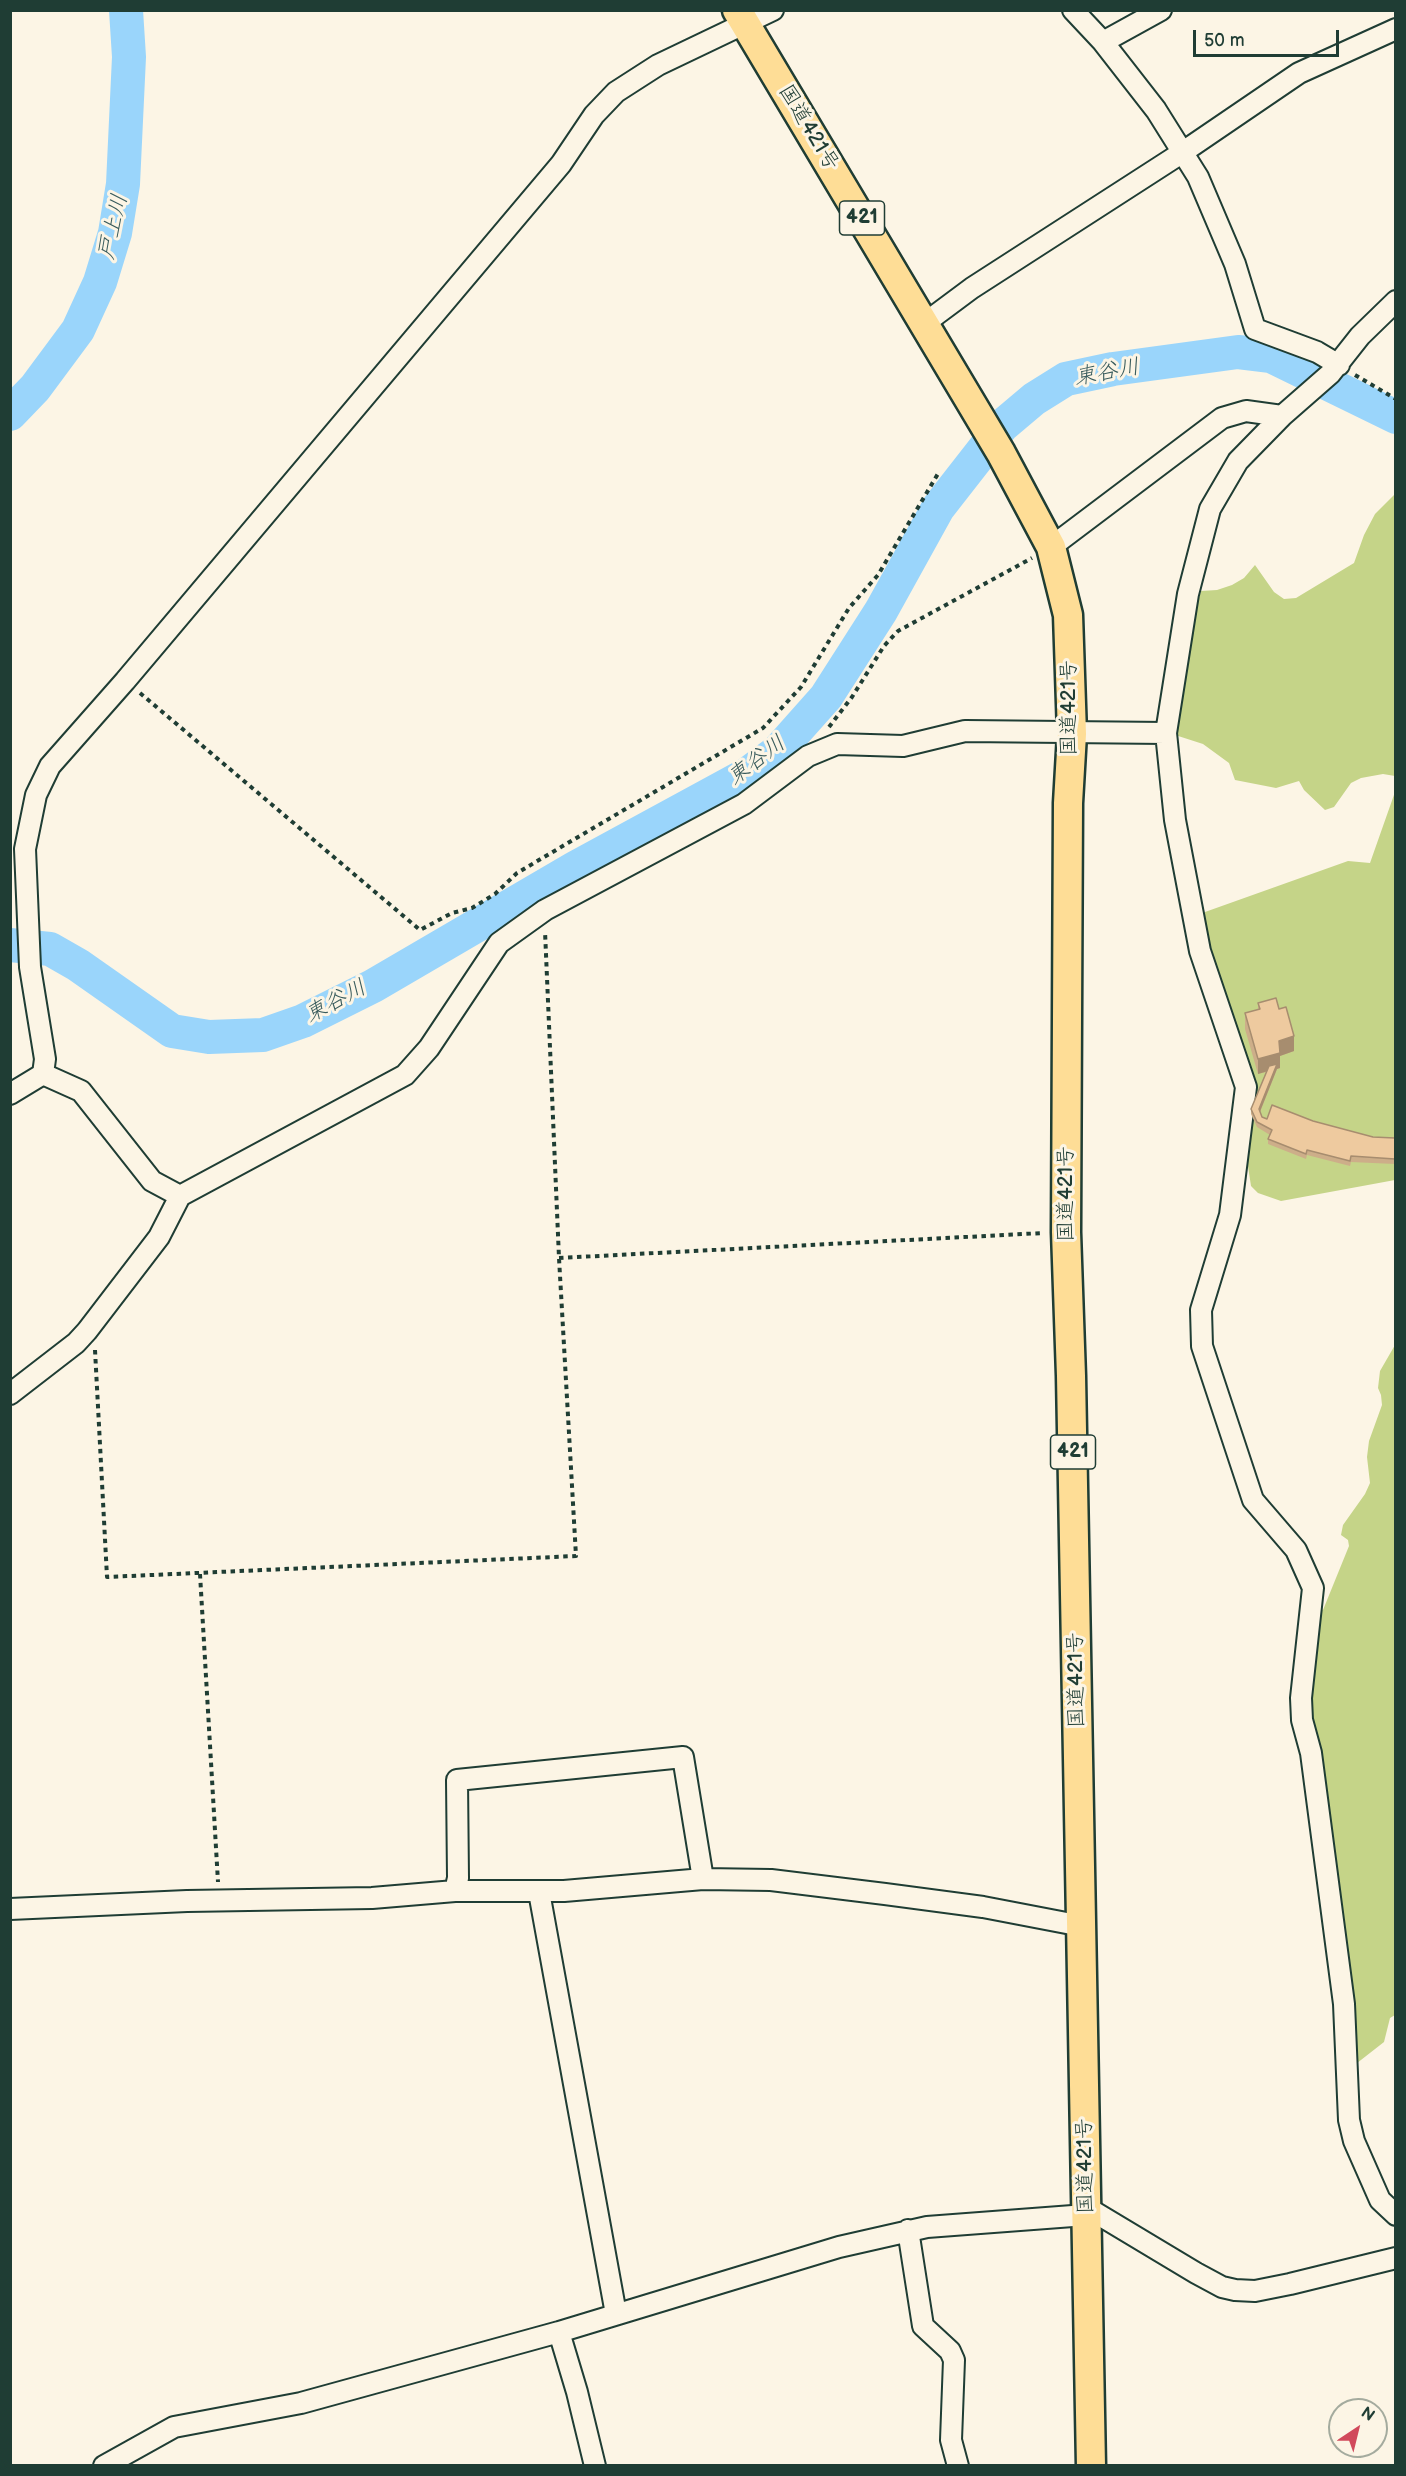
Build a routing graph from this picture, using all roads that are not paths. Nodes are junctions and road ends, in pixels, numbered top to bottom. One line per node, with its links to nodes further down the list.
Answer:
1 (773, 10): 4 (street)
2 (1073, 10): 6 (street)
3 (1161, 10): 6 (street)
4 (741, 18): 9 (highway, 国道421号 / 421); 15 (street)
5 (1395, 29): 7 (street)
6 (1103, 42): 7 (street)
7 (1183, 152): 9 (street); 10 (street)
8 (1395, 301): 10 (street)
9 (925, 323): 12 (highway, 国道421号 / 421)
10 (1334, 370): 11 (street)
11 (1282, 416): 12 (street); 13 (street)
12 (1051, 547): 14 (highway, 国道421号 / 421)
13 (1166, 733): 14 (street); 25 (street)
14 (1072, 734): 17 (street); 23 (highway, 国道421号 / 421)
15 (43, 1074): 16 (street); 17 (street)
16 (10, 1094)
17 (180, 1196): 18 (street)
18 (10, 1394)
19 (703, 1879): 20 (street); 21 (street); 23 (street)
20 (455, 1891): 21 (street); 22 (street)
21 (539, 1892): 28 (street)
22 (10, 1909)
23 (1082, 1926): 24 (highway, 国道421号 / 421)
24 (1086, 2211): 26 (street); 27 (street); 33 (highway, 国道421号 / 421)
25 (1395, 2215)
26 (908, 2230): 28 (street); 32 (street)
27 (1395, 2259)
28 (616, 2314): 29 (street)
29 (559, 2332): 30 (street); 31 (street)
30 (104, 2466)
31 (595, 2466)
32 (958, 2466)
33 (1091, 2466)

